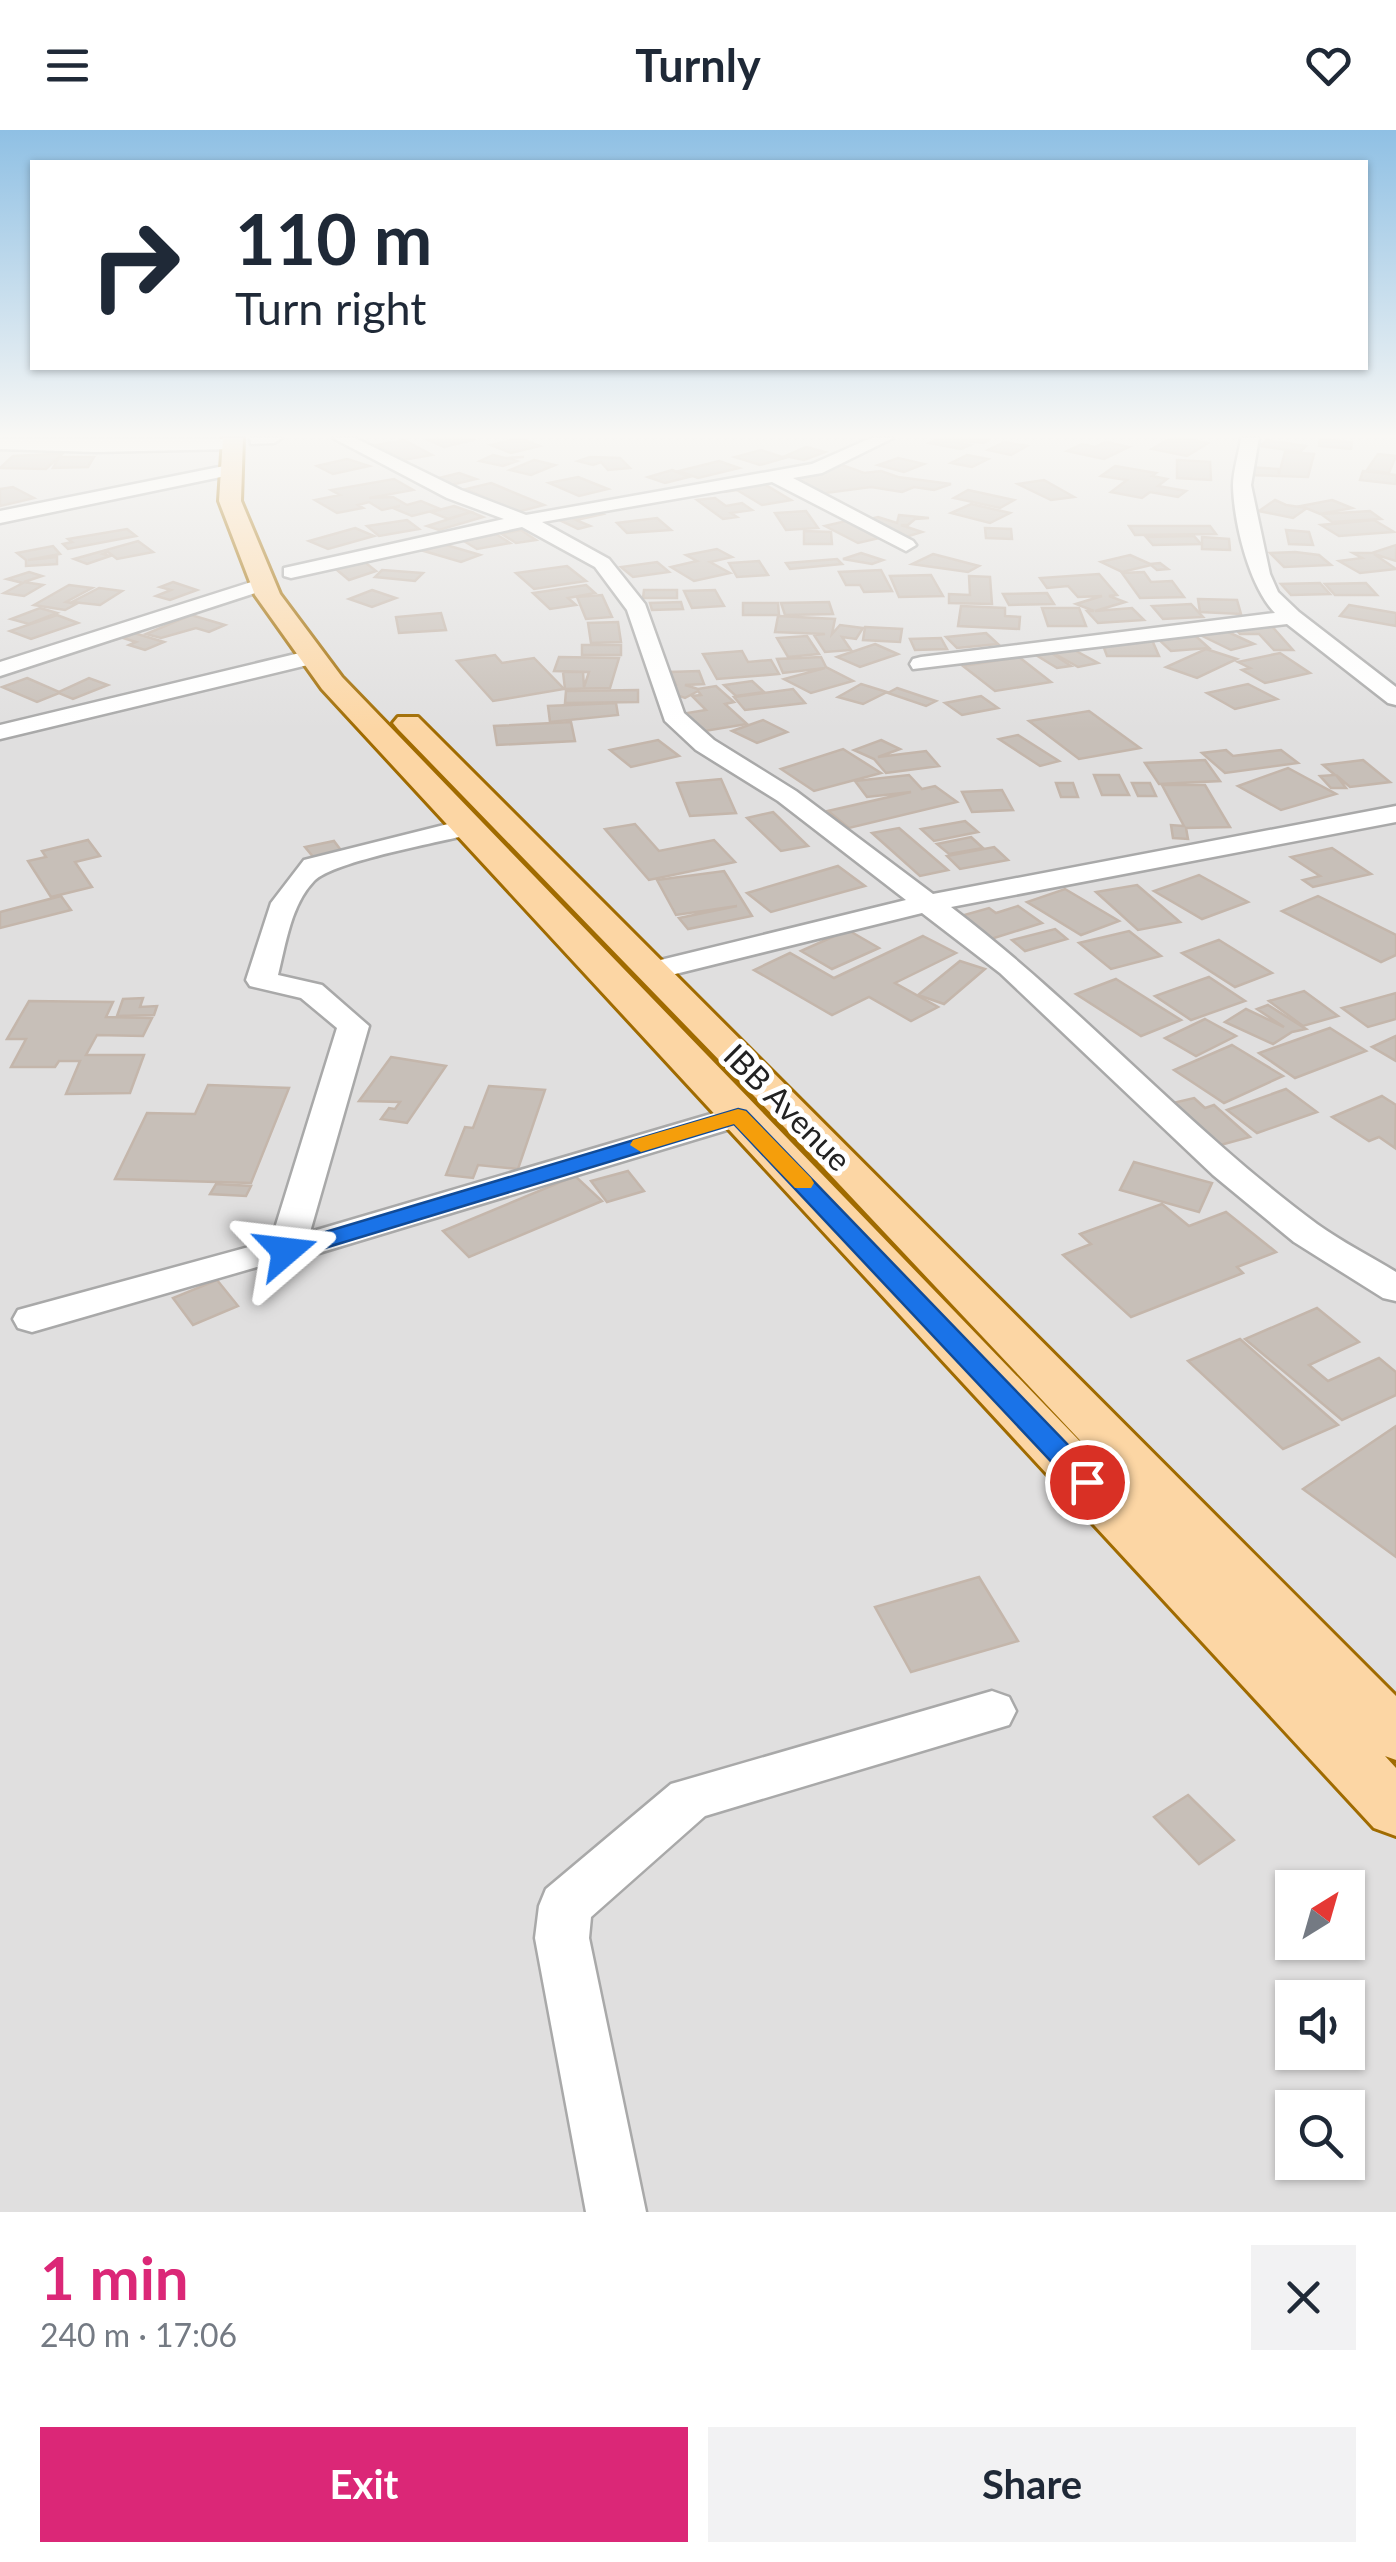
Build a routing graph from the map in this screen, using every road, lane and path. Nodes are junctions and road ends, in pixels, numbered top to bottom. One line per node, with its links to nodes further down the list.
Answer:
1 (251, 535): 7 (main road)
2 (459, 535): 7 (street)
3 (552, 535): 16 (street)
4 (889, 535): 6 (street)
5 (1252, 535): 8 (street)
6 (906, 544)
7 (278, 578): 9 (main road); 11 (street); 17 (main road, IBB Avenue)
8 (1291, 618): 10 (street); 12 (street)
9 (312, 657): 13 (street); 15 (main road)
10 (921, 664)
11 (0, 668)
12 (1396, 698)
13 (0, 732)
14 (1396, 814): 16 (street)
15 (468, 827): 18 (main road); 19 (street)
16 (929, 903): 17 (street); 20 (street)
17 (652, 971): 23 (main road, IBB Avenue)
18 (738, 1116): 19 (street); 24 (main road)
19 (286, 1251): 21 (street)
20 (1396, 1289)
21 (32, 1318)
22 (992, 1710): 25 (street)
23 (1396, 1735)
24 (1396, 1809)
25 (616, 2212)

